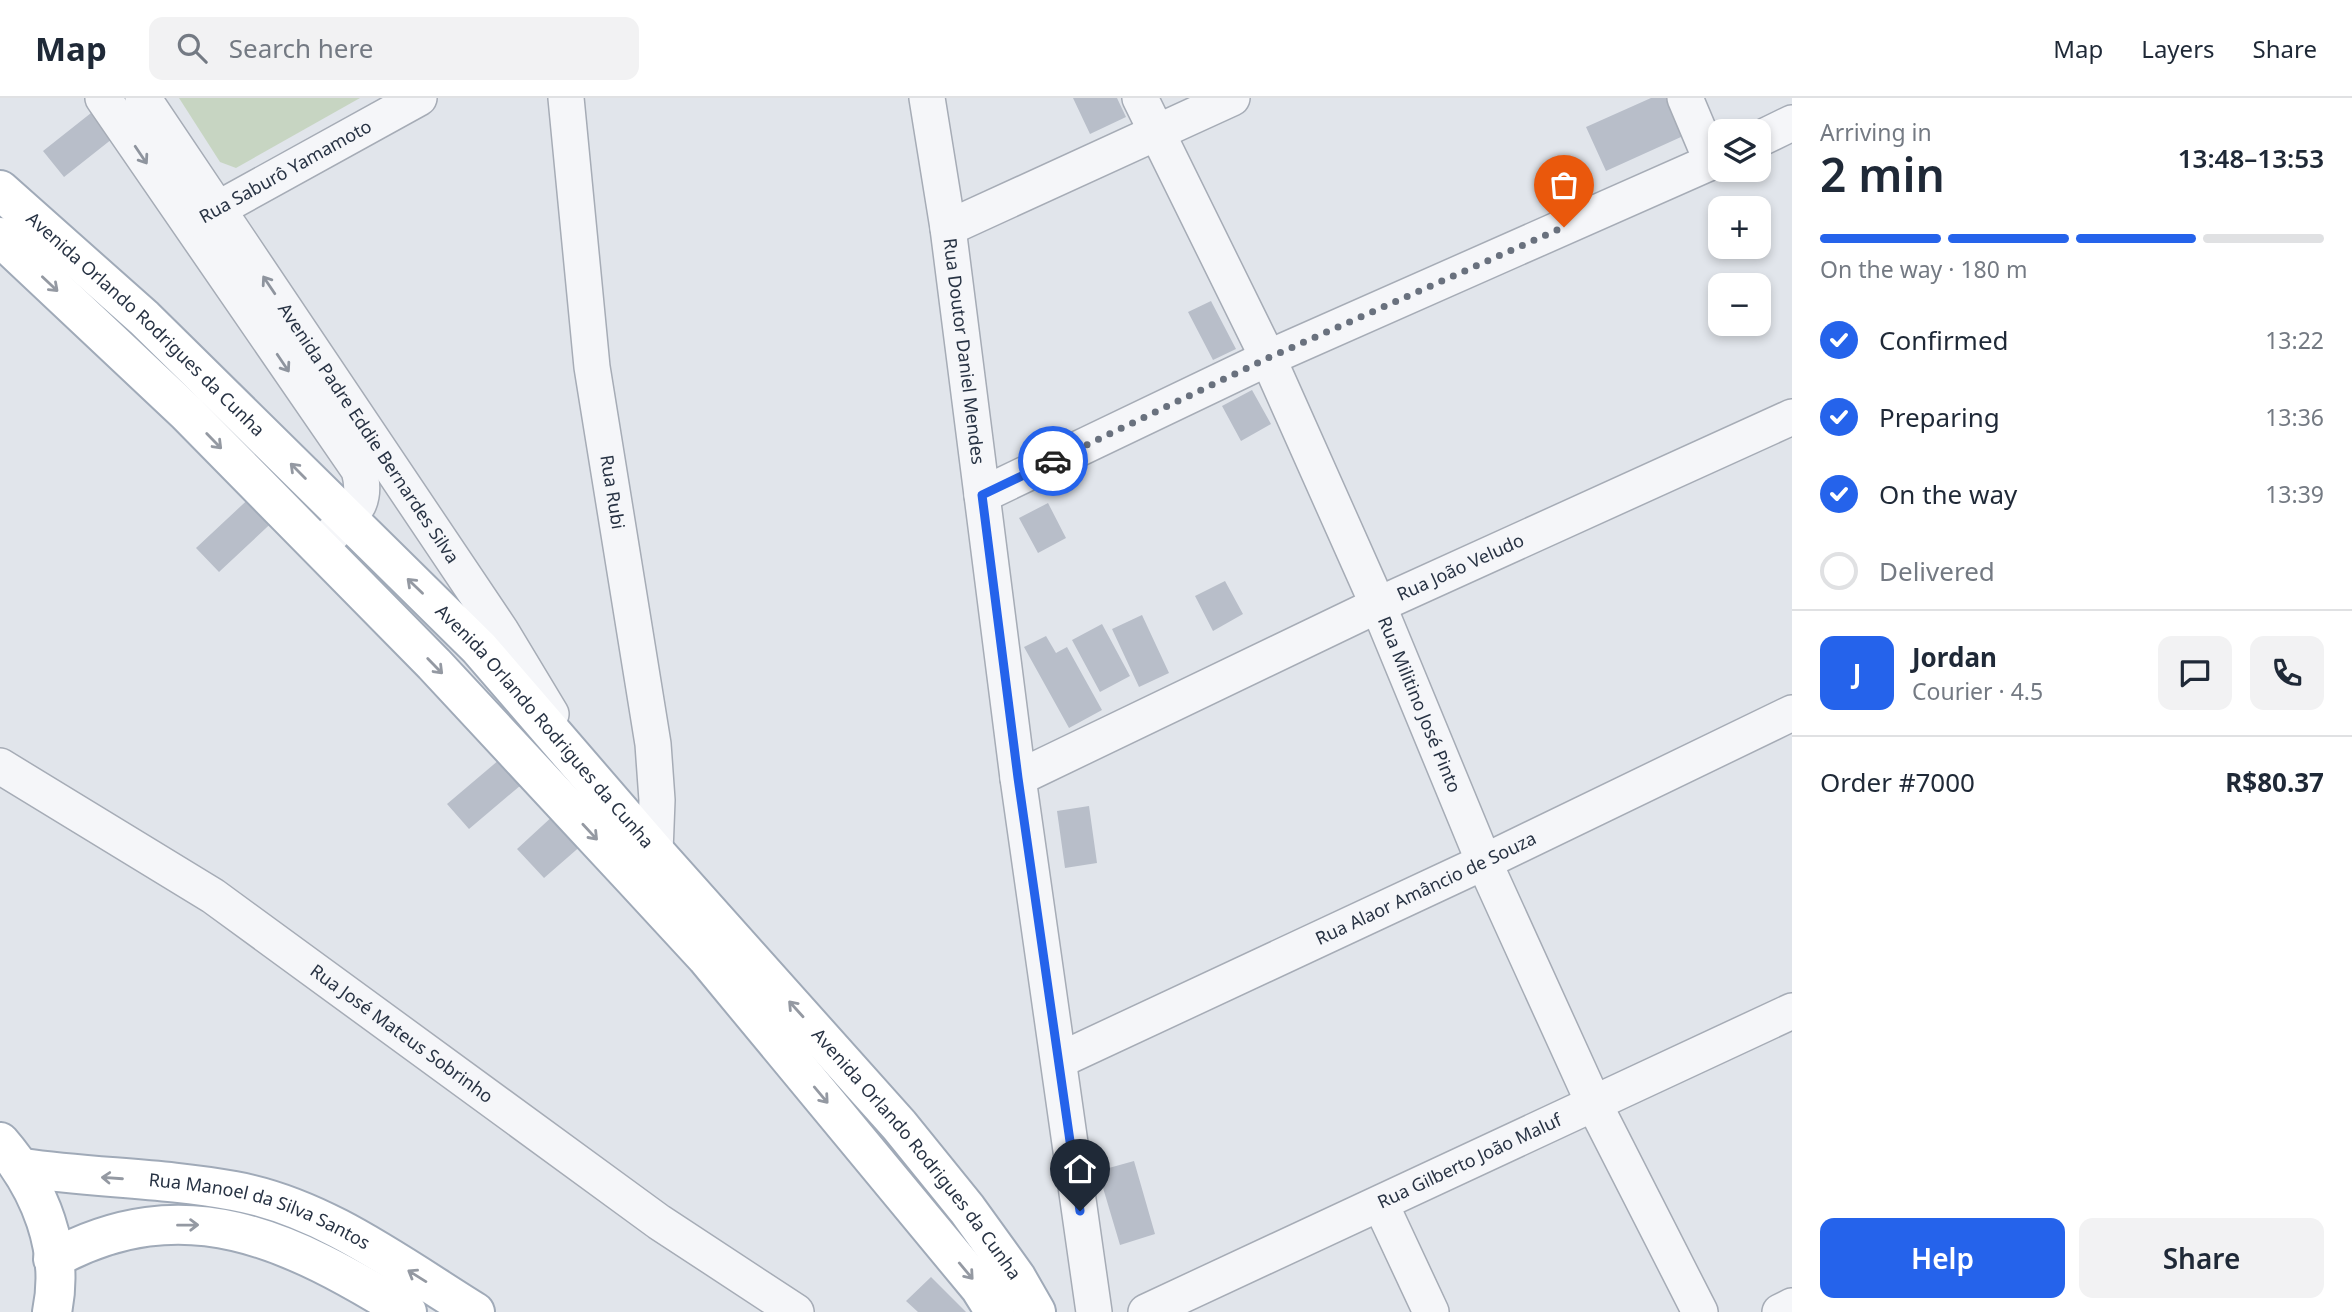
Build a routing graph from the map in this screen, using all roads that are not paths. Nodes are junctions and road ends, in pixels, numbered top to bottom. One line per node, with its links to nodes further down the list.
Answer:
1 (103, 98): 15 (street, Avenida Padre Eddie Bernardes Silva, one-way to 15)
2 (143, 98): 15 (street, Avenida Padre Eddie Bernardes Silva)
3 (419, 98): 15 (street, Rua Saburô Yamamoto)
4 (566, 98): 29 (street, Rua Rubi)
5 (927, 98): 16 (street, Rua Doutor Daniel Mendes)
6 (1140, 98): 10 (street, Rua Militino José Pinto)
7 (1233, 98): 10 (street)
8 (1685, 98): 12 (street)
9 (1792, 123): 11 (street)
10 (1155, 132): 16 (street); 18 (street, Rua Militino José Pinto)
11 (1771, 133)
12 (1708, 144)
13 (1708, 164): 18 (street)
14 (0, 190): 21 (main road, Avenida Orlando Rodrigues da Cunha, one-way to 14)
15 (203, 217): 21 (street, Avenida Padre Eddie Bernardes Silva, one-way to 21); 26 (street, Avenida Padre Eddie Bernardes Silva, one-way to 15)
16 (948, 228): 20 (street, Rua Doutor Daniel Mendes)
17 (0, 237): 22 (main road, Avenida Orlando Rodrigues da Cunha, one-way to 22)
18 (1268, 358): 20 (street); 23 (street, Rua Militino José Pinto)
19 (1792, 417): 23 (street, Rua João Veludo)
20 (982, 495): 27 (street, Rua Doutor Daniel Mendes)
21 (347, 519): 22 (street, Avenida Padre Eddie Bernardes Silva); 26 (main road, Avenida Orlando Rodrigues da Cunha, one-way to 21)
22 (319, 547): 29 (main road, Avenida Orlando Rodrigues da Cunha, one-way to 29)
23 (1378, 605): 27 (street, Rua João Veludo); 28 (street, Rua Militino José Pinto)
24 (1792, 713): 28 (street, Rua Alaor Amâncio de Souza)
25 (0, 766): 40 (street, Rua José Mateus Sobrinho)
26 (587, 774): 29 (main road, Avenida Orlando Rodrigues da Cunha)
27 (1018, 778): 31 (street, Rua Doutor Daniel Mendes)
28 (1484, 862): 31 (street, Rua Alaor Amâncio de Souza); 32 (street, Rua Militino José Pinto)
29 (644, 865): 41 (main road, Avenida Orlando Rodrigues da Cunha, one-way to 41); 42 (main road, Avenida Orlando Rodrigues da Cunha, one-way to 29)
30 (1792, 1011): 32 (street, Rua Gilberto João Maluf)
31 (1060, 1060): 43 (street, Rua Doutor Daniel Mendes)
32 (1594, 1104): 34 (street, Rua Gilberto João Maluf); 46 (street, Rua Militino José Pinto)
33 (11, 1155): 35 (main road); 39 (main road, Rua Manoel da Silva Santos, one-way to 33)
34 (1381, 1205): 44 (street, Rua Gilberto João Maluf); 45 (street)
35 (53, 1259): 37 (main road); 38 (main road, Rua Manoel da Silva Santos, one-way to 38)
36 (1792, 1306): 47 (street)
37 (52, 1312)
38 (407, 1312)
39 (475, 1312)
40 (796, 1312)
41 (995, 1312)
42 (1036, 1312)
43 (1094, 1312)
44 (1146, 1312)
45 (1431, 1312)
46 (1700, 1312)
47 (1780, 1312)

